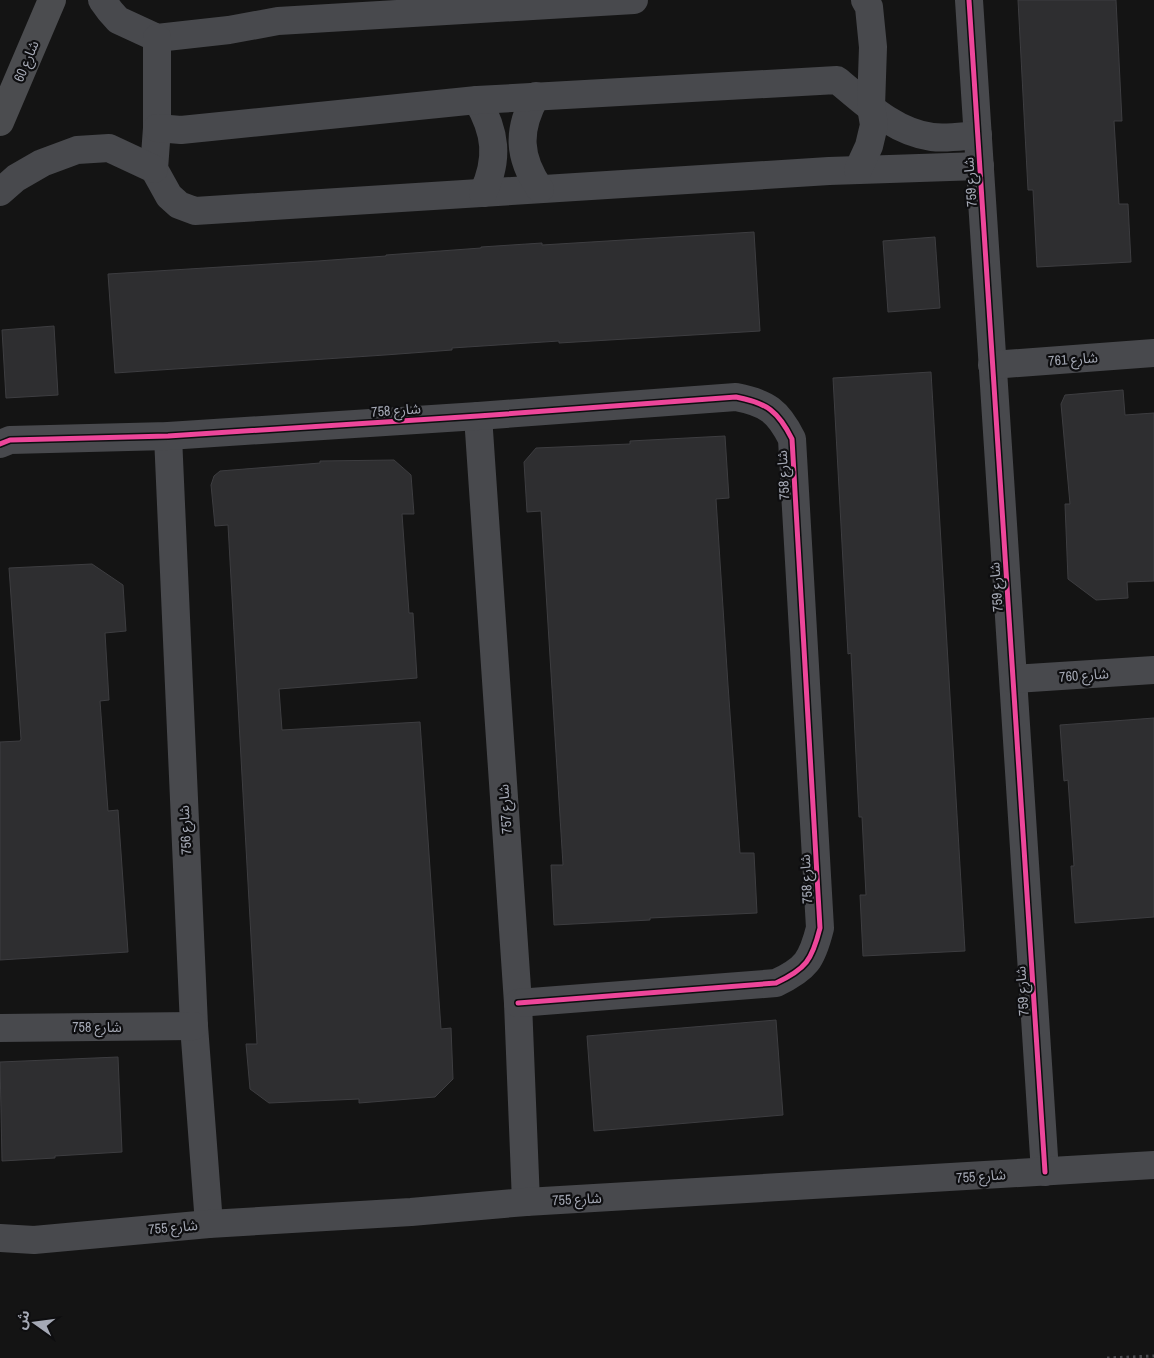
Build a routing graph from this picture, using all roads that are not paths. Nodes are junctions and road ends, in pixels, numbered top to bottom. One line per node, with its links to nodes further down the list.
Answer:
1 (52, 0): 10 (main road, شارع 60)
2 (102, 0): 6 (street)
3 (634, 0): 6 (street)
4 (865, 0): 9 (street)
5 (969, 0): 12 (street, شارع 759)
6 (157, 38): 11 (street)
7 (536, 96): 8 (street); 9 (street); 16 (street)
8 (478, 100): 11 (street); 18 (street)
9 (871, 107): 12 (street); 15 (street)
10 (0, 122)
11 (157, 128): 14 (street)
12 (978, 135): 13 (street, شارع 759)
13 (980, 166): 15 (street); 20 (street, شارع 759)
14 (154, 169): 17 (street); 18 (street)
15 (858, 170): 16 (street)
16 (540, 189): 18 (street)
17 (0, 192)
18 (483, 193)
19 (1154, 353): 20 (street, شارع 761)
20 (992, 365): 25 (street, شارع 759)
21 (478, 416): 22 (street, شارع 758); 26 (street, شارع 757); 26 (street, شارع 758)
22 (168, 436): 23 (street, شارع 758); 27 (street, شارع 756)
23 (0, 444)
24 (1154, 670): 25 (street, شارع 760)
25 (1014, 679): 30 (street, شارع 759)
26 (518, 1003): 31 (street, شارع 757)
27 (194, 1026): 28 (street, شارع 758); 32 (street, شارع 756)
28 (0, 1028)
29 (1154, 1165): 30 (street, شارع 755)
30 (1045, 1172): 31 (street, شارع 755)
31 (526, 1202): 32 (street, شارع 755)
32 (208, 1224): 33 (street, شارع 755)
33 (0, 1238)

